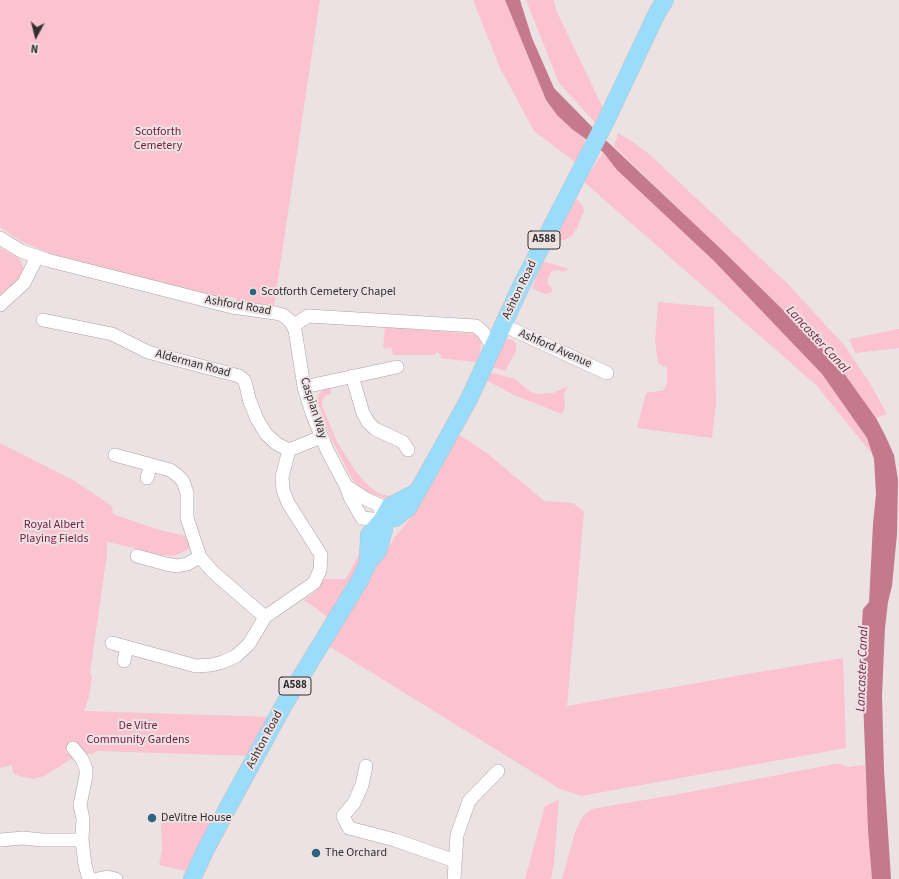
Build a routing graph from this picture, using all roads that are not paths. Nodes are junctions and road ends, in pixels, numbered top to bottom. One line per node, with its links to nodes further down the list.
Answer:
1 (665, 0): 6 (main road, Ashton Road / A588)
2 (0, 238): 3 (street, Ashford Road)
3 (37, 257): 4 (street); 7 (street, Ashford Road)
4 (0, 305)
5 (43, 320): 14 (street, Alderman Road)
6 (503, 325): 8 (main road, Ashton Road / A588); 10 (street, Ashford Avenue)
7 (293, 326): 8 (street); 12 (street, Caspian Way)
8 (492, 346): 20 (main road, Ashton Road / A588)
9 (392, 365): 11 (street)
10 (607, 373)
11 (352, 376): 12 (street); 15 (street)
12 (304, 387): 13 (street, Caspian Way)
13 (321, 436): 14 (street); 19 (street, Caspian Way)
14 (289, 450): 23 (street)
15 (408, 450)
16 (115, 455): 17 (street)
17 (151, 465): 18 (street); 22 (street)
18 (147, 478)
19 (346, 486): 20 (street, Caspian Way); 20 (street, Caspian Way)
20 (382, 520): 36 (main road, Ashton Road / A588)
21 (137, 556): 22 (street)
22 (200, 557): 23 (street)
23 (265, 617): 25 (street)
24 (112, 643): 25 (street)
25 (126, 647): 26 (street)
26 (124, 661)
27 (73, 748): 31 (street)
28 (366, 766): 32 (street)
29 (498, 771): 32 (street)
30 (0, 840): 31 (street)
31 (82, 840): 33 (street)
32 (455, 861): 37 (street)
33 (89, 879)
34 (98, 879): 35 (street)
35 (116, 879)
36 (192, 879)
37 (454, 879)

